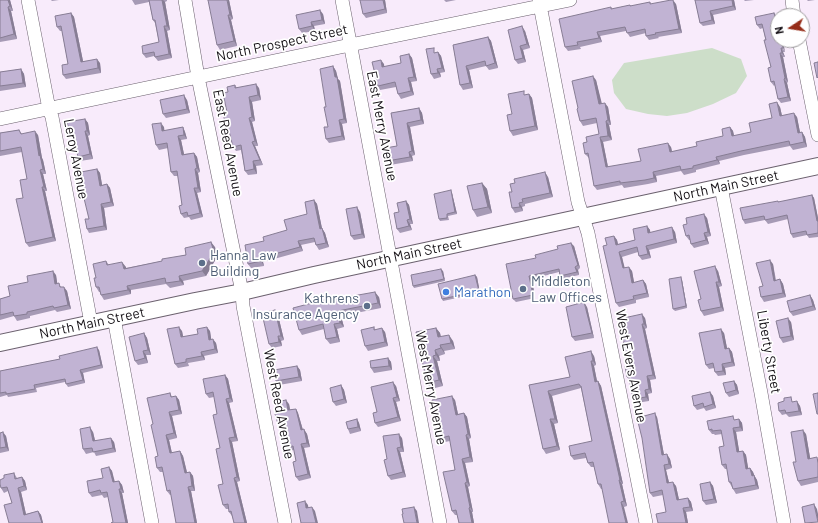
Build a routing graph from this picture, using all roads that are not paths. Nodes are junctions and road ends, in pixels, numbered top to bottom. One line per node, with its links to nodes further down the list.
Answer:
1 (28, 0): 9 (street, Leroy Avenue)
2 (184, 0): 8 (street, East Reed Avenue)
3 (342, 0): 6 (street, East Merry Avenue)
4 (570, 0): 5 (street, North Prospect Street)
5 (540, 3): 6 (street, North Prospect Street); 14 (street, West Evers Avenue)
6 (350, 44): 8 (street, North Prospect Street); 15 (street, East Merry Avenue)
7 (801, 48): 11 (street)
8 (198, 77): 9 (street, North Prospect Street); 16 (street, East Reed Avenue)
9 (49, 109): 10 (street, North Prospect Street); 18 (street, Leroy Avenue)
10 (0, 119)
11 (818, 135)
12 (818, 166): 13 (main road, North Main Street)
13 (721, 187): 14 (main road, North Main Street); 24 (street, Liberty Street)
14 (583, 217): 15 (main road, North Main Street); 23 (street, West Evers Avenue)
15 (391, 258): 16 (main road, North Main Street); 22 (street, West Merry Avenue)
16 (242, 292): 17 (main road, North Main Street); 21 (street, West Reed Avenue)
17 (114, 318): 18 (main road, North Main Street); 20 (street)
18 (91, 323): 19 (main road, North Main Street)
19 (0, 343)
20 (152, 523)
21 (285, 523)
22 (440, 523)
23 (646, 523)
24 (784, 523)

